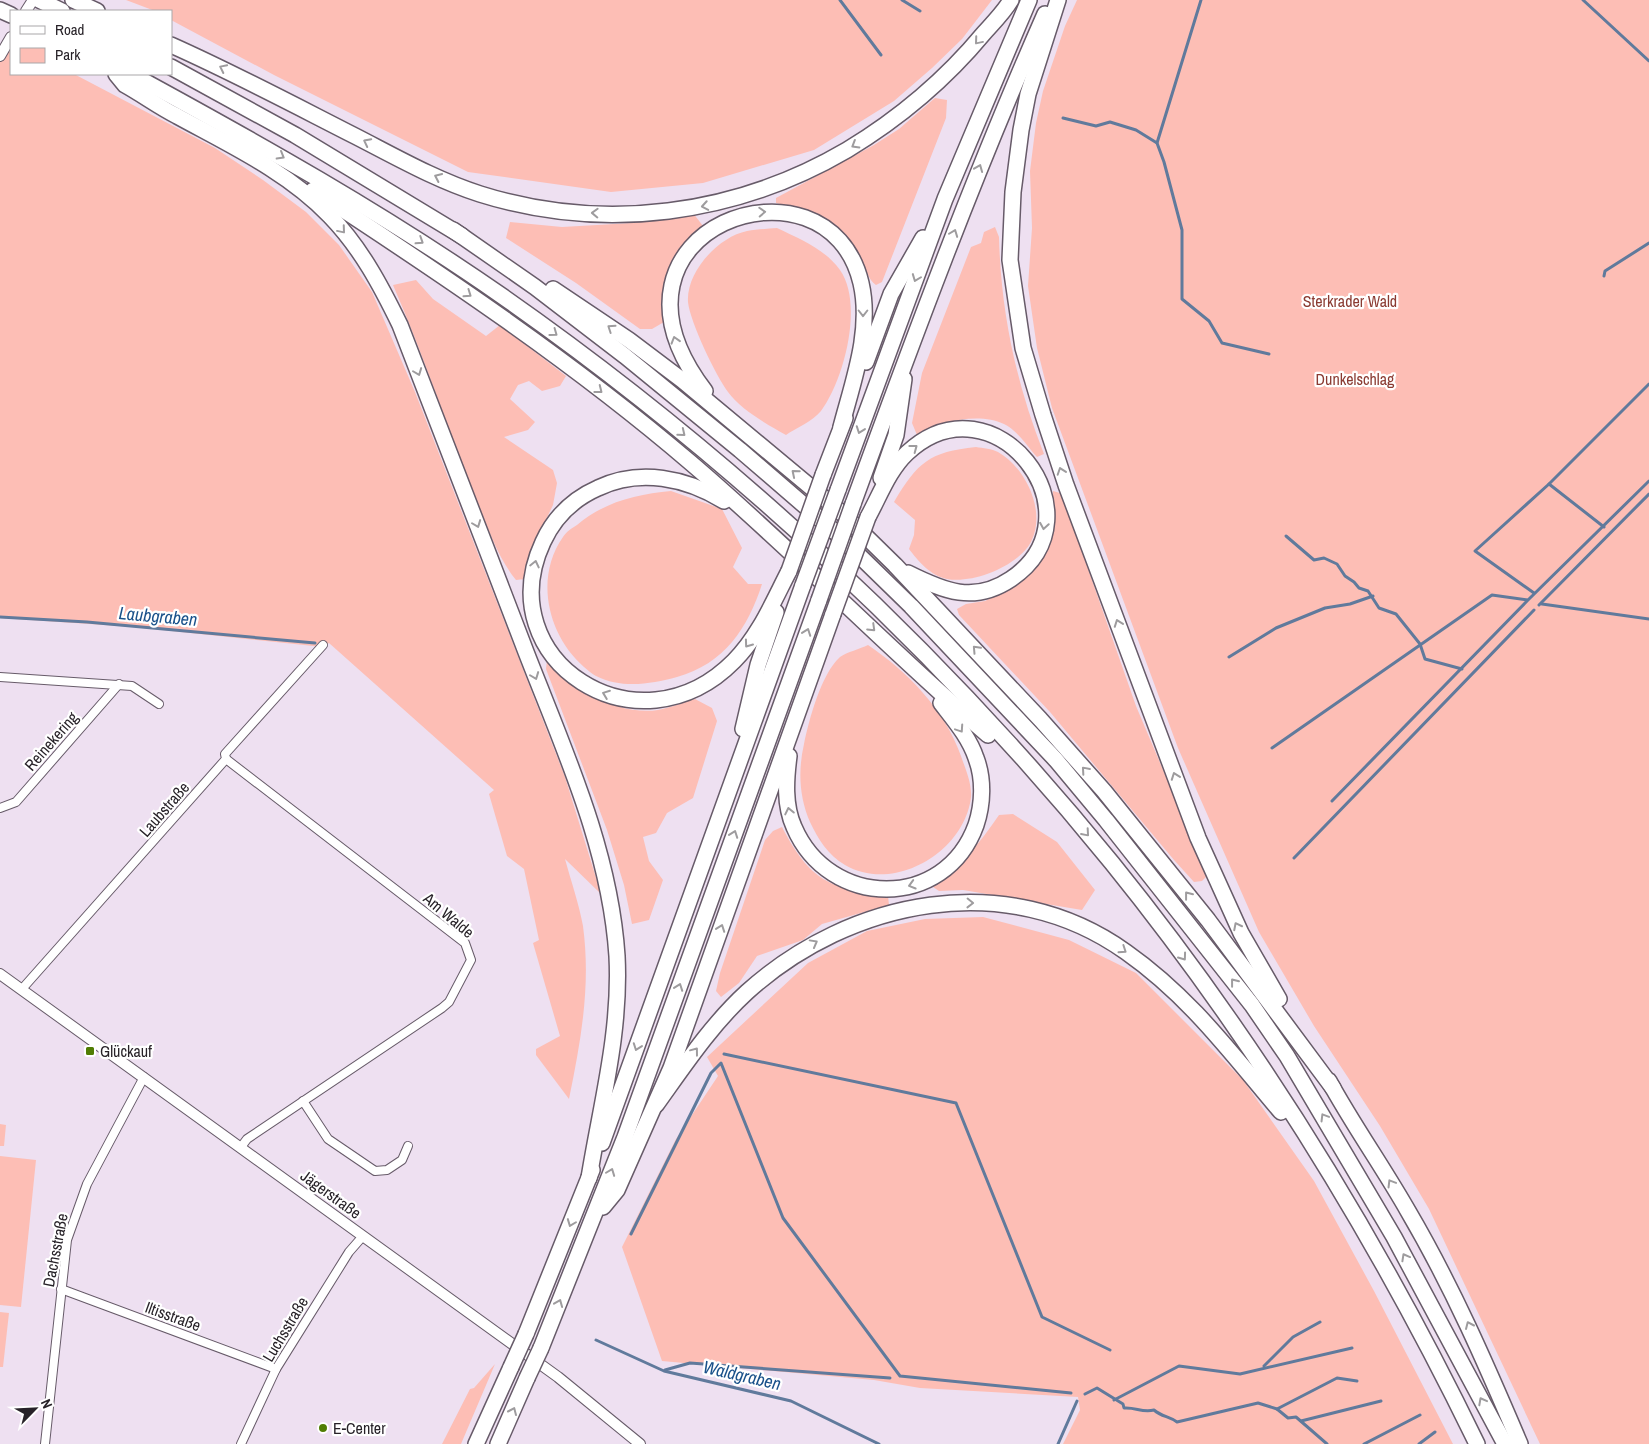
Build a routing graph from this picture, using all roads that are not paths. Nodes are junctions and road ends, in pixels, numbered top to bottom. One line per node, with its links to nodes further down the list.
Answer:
1 (39, 0): 7 (highway)
2 (72, 0): 8 (highway)
3 (1011, 0): 10 (highway, one-way to 10)
4 (1029, 0): 16 (highway)
5 (1051, 0): 18 (highway, one-way to 5)
6 (1058, 0): 38 (highway, one-way to 6)
7 (60, 10)
8 (95, 10)
9 (9, 40): 11 (street)
10 (172, 45)
11 (0, 56)
12 (172, 68): 17 (highway)
13 (117, 75): 15 (highway)
14 (133, 75): 33 (highway, one-way to 33)
15 (144, 95): 22 (highway, one-way to 22); 44 (highway, one-way to 44)
16 (945, 199): 20 (highway); 32 (highway, one-way to 32, bridge)
17 (453, 230): 19 (highway, one-way to 17); 55 (highway, one-way to 17)
18 (906, 360): 21 (highway); 45 (highway, one-way to 18, bridge)
19 (719, 410): 20 (highway, one-way to 20); 23 (highway, one-way to 19)
20 (841, 427): 24 (highway, bridge)
21 (868, 517): 23 (highway, one-way to 23); 30 (highway, bridge)
22 (759, 524): 24 (highway, one-way to 22); 26 (highway, one-way to 26)
23 (895, 565): 38 (highway, one-way to 23)
24 (789, 571): 32 (highway)
25 (323, 645): 31 (street, Laubstraße)
26 (921, 676): 30 (highway, one-way to 30); 33 (highway)
27 (0, 677): 28 (street)
28 (119, 684): 29 (street); 34 (street, Reinekering)
29 (159, 704)
30 (794, 723): 40 (highway, one-way to 30)
31 (226, 759): 36 (street, Laubstraße); 39 (street, Am Walde)
32 (735, 775): 44 (highway, one-way to 44)
33 (1043, 783): 43 (highway, one-way to 43)
34 (0, 808)
35 (0, 974): 36 (street, Jägerstraße)
36 (22, 989): 37 (street, Jägerstraße)
37 (144, 1077): 42 (street, Jägerstraße); 47 (street, Dachsstraße)
38 (1333, 1088): 56 (highway, one-way to 38)
39 (303, 1101): 41 (street); 42 (street, Am Walde)
40 (656, 1105): 43 (highway, one-way to 43); 45 (highway)
41 (408, 1146)
42 (241, 1147): 46 (street, Jägerstraße)
43 (1324, 1164): 54 (highway)
44 (589, 1178): 51 (highway, one-way to 51, bridge)
45 (594, 1218): 52 (highway, one-way to 45, bridge)
46 (363, 1236): 48 (street, Luchsstraße); 53 (street, Jägerstraße)
47 (61, 1289): 48 (street, Iltisstraße); 49 (street, Dachsstraße)
48 (276, 1369): 50 (street, Luchsstraße)
49 (45, 1444)
50 (241, 1444)
51 (476, 1444)
52 (498, 1444)
53 (640, 1444)
54 (1477, 1444)
55 (1504, 1444)
56 (1520, 1444)

